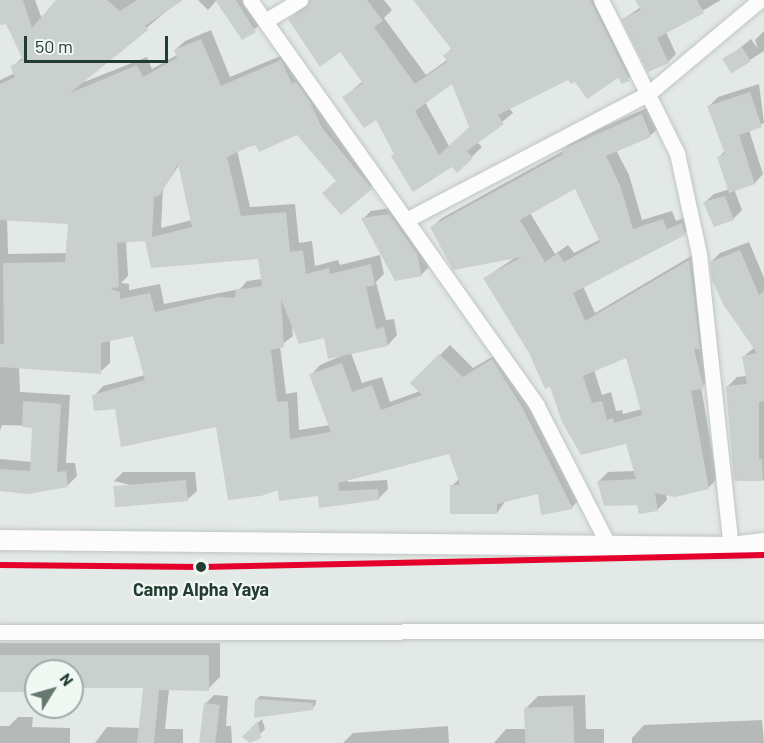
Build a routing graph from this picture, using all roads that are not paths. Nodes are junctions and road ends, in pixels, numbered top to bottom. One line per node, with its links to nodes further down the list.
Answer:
1 (250, 0): 5 (street)
2 (300, 0): 5 (street)
3 (601, 0): 6 (street)
4 (760, 0): 6 (street)
5 (265, 21): 7 (street)
6 (649, 93): 7 (street); 11 (street)
7 (408, 219): 10 (street)
8 (0, 540): 10 (street)
9 (764, 543): 11 (street)
10 (609, 546): 11 (street)
11 (730, 547)
12 (764, 631): 13 (street)
13 (0, 632)

